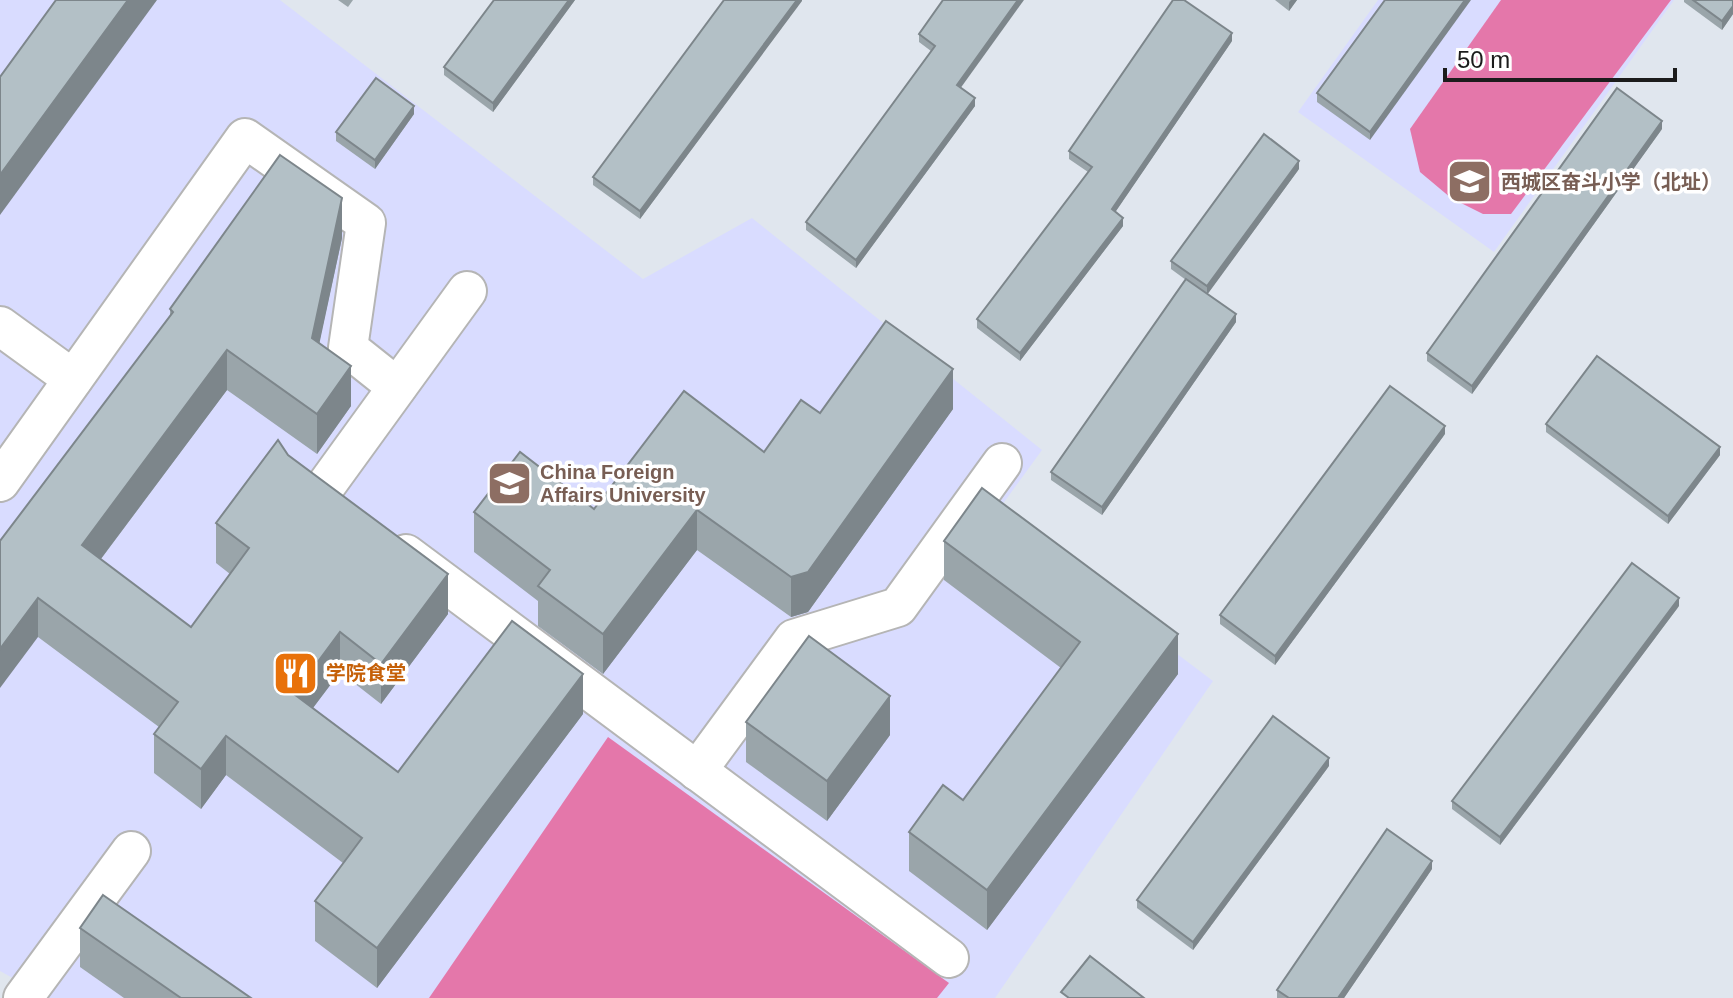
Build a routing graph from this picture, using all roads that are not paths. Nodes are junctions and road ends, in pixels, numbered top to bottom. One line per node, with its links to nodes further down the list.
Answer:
1 (467, 291): 4 (lane)
2 (0, 326): 3 (lane)
3 (73, 379): 4 (lane); 6 (lane)
4 (397, 387): 7 (lane)
5 (1002, 463): 9 (lane)
6 (0, 482)
7 (323, 493)
8 (384, 538): 9 (lane)
9 (697, 771): 11 (lane)
10 (131, 851): 12 (lane)
11 (949, 958)
12 (23, 998)

